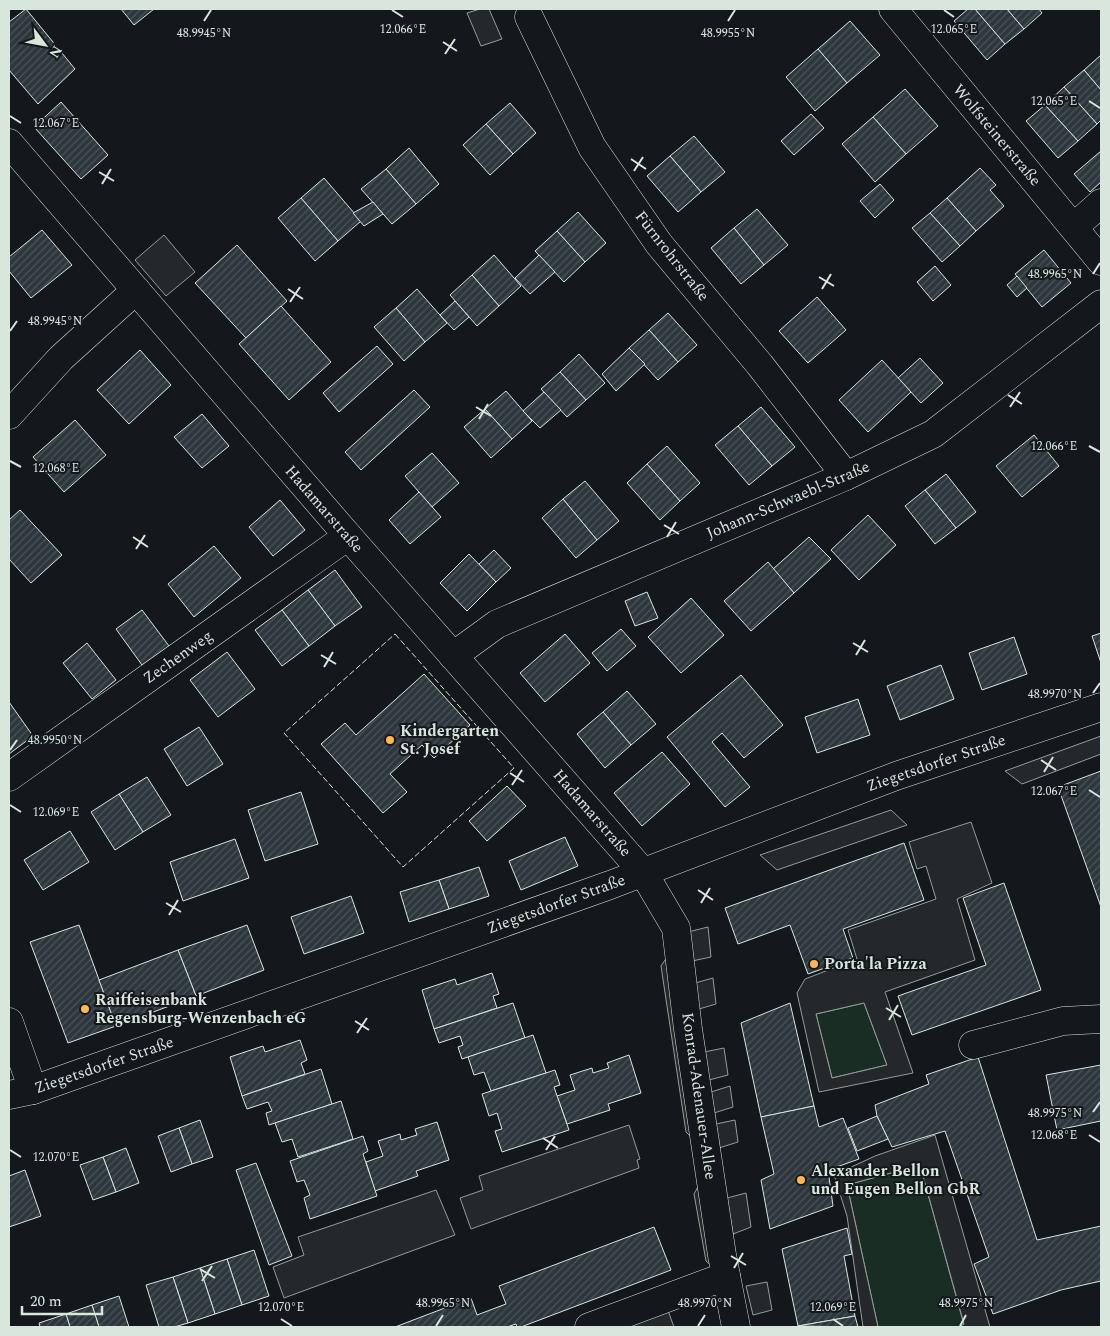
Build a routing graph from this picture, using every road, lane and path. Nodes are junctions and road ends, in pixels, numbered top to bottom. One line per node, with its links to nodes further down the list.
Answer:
1 (893, 9): 5 (street, Wolfsteinerstraße)
2 (529, 17): 10 (street, Fürnrohrstraße)
3 (9, 143): 7 (street, Hadamarstraße)
4 (1101, 204): 5 (street)
5 (1074, 227): 6 (street, Wolfsteinerstraße)
6 (1101, 261)
7 (136, 290): 9 (street); 11 (street, Hadamarstraße)
8 (1101, 304): 10 (street, Johann-Schwaebl-Straße)
9 (9, 415)
10 (846, 476): 12 (street, Johann-Schwaebl-Straße)
11 (348, 536): 12 (street, Hadamarstraße); 14 (street, Zechenweg)
12 (453, 656): 15 (street, Hadamarstraße)
13 (1101, 707): 15 (street, Ziegetsdorfer Straße)
14 (9, 777)
15 (643, 872): 19 (street, Ziegetsdorfer Straße); 20 (street, Konrad-Adenauer-Allee)
16 (1101, 1019): 18 (street)
17 (9, 1022): 19 (street)
18 (973, 1045)
19 (21, 1093)
20 (726, 1276): 21 (street); 22 (street, Konrad-Adenauer-Allee)
21 (590, 1327)
22 (736, 1327)

